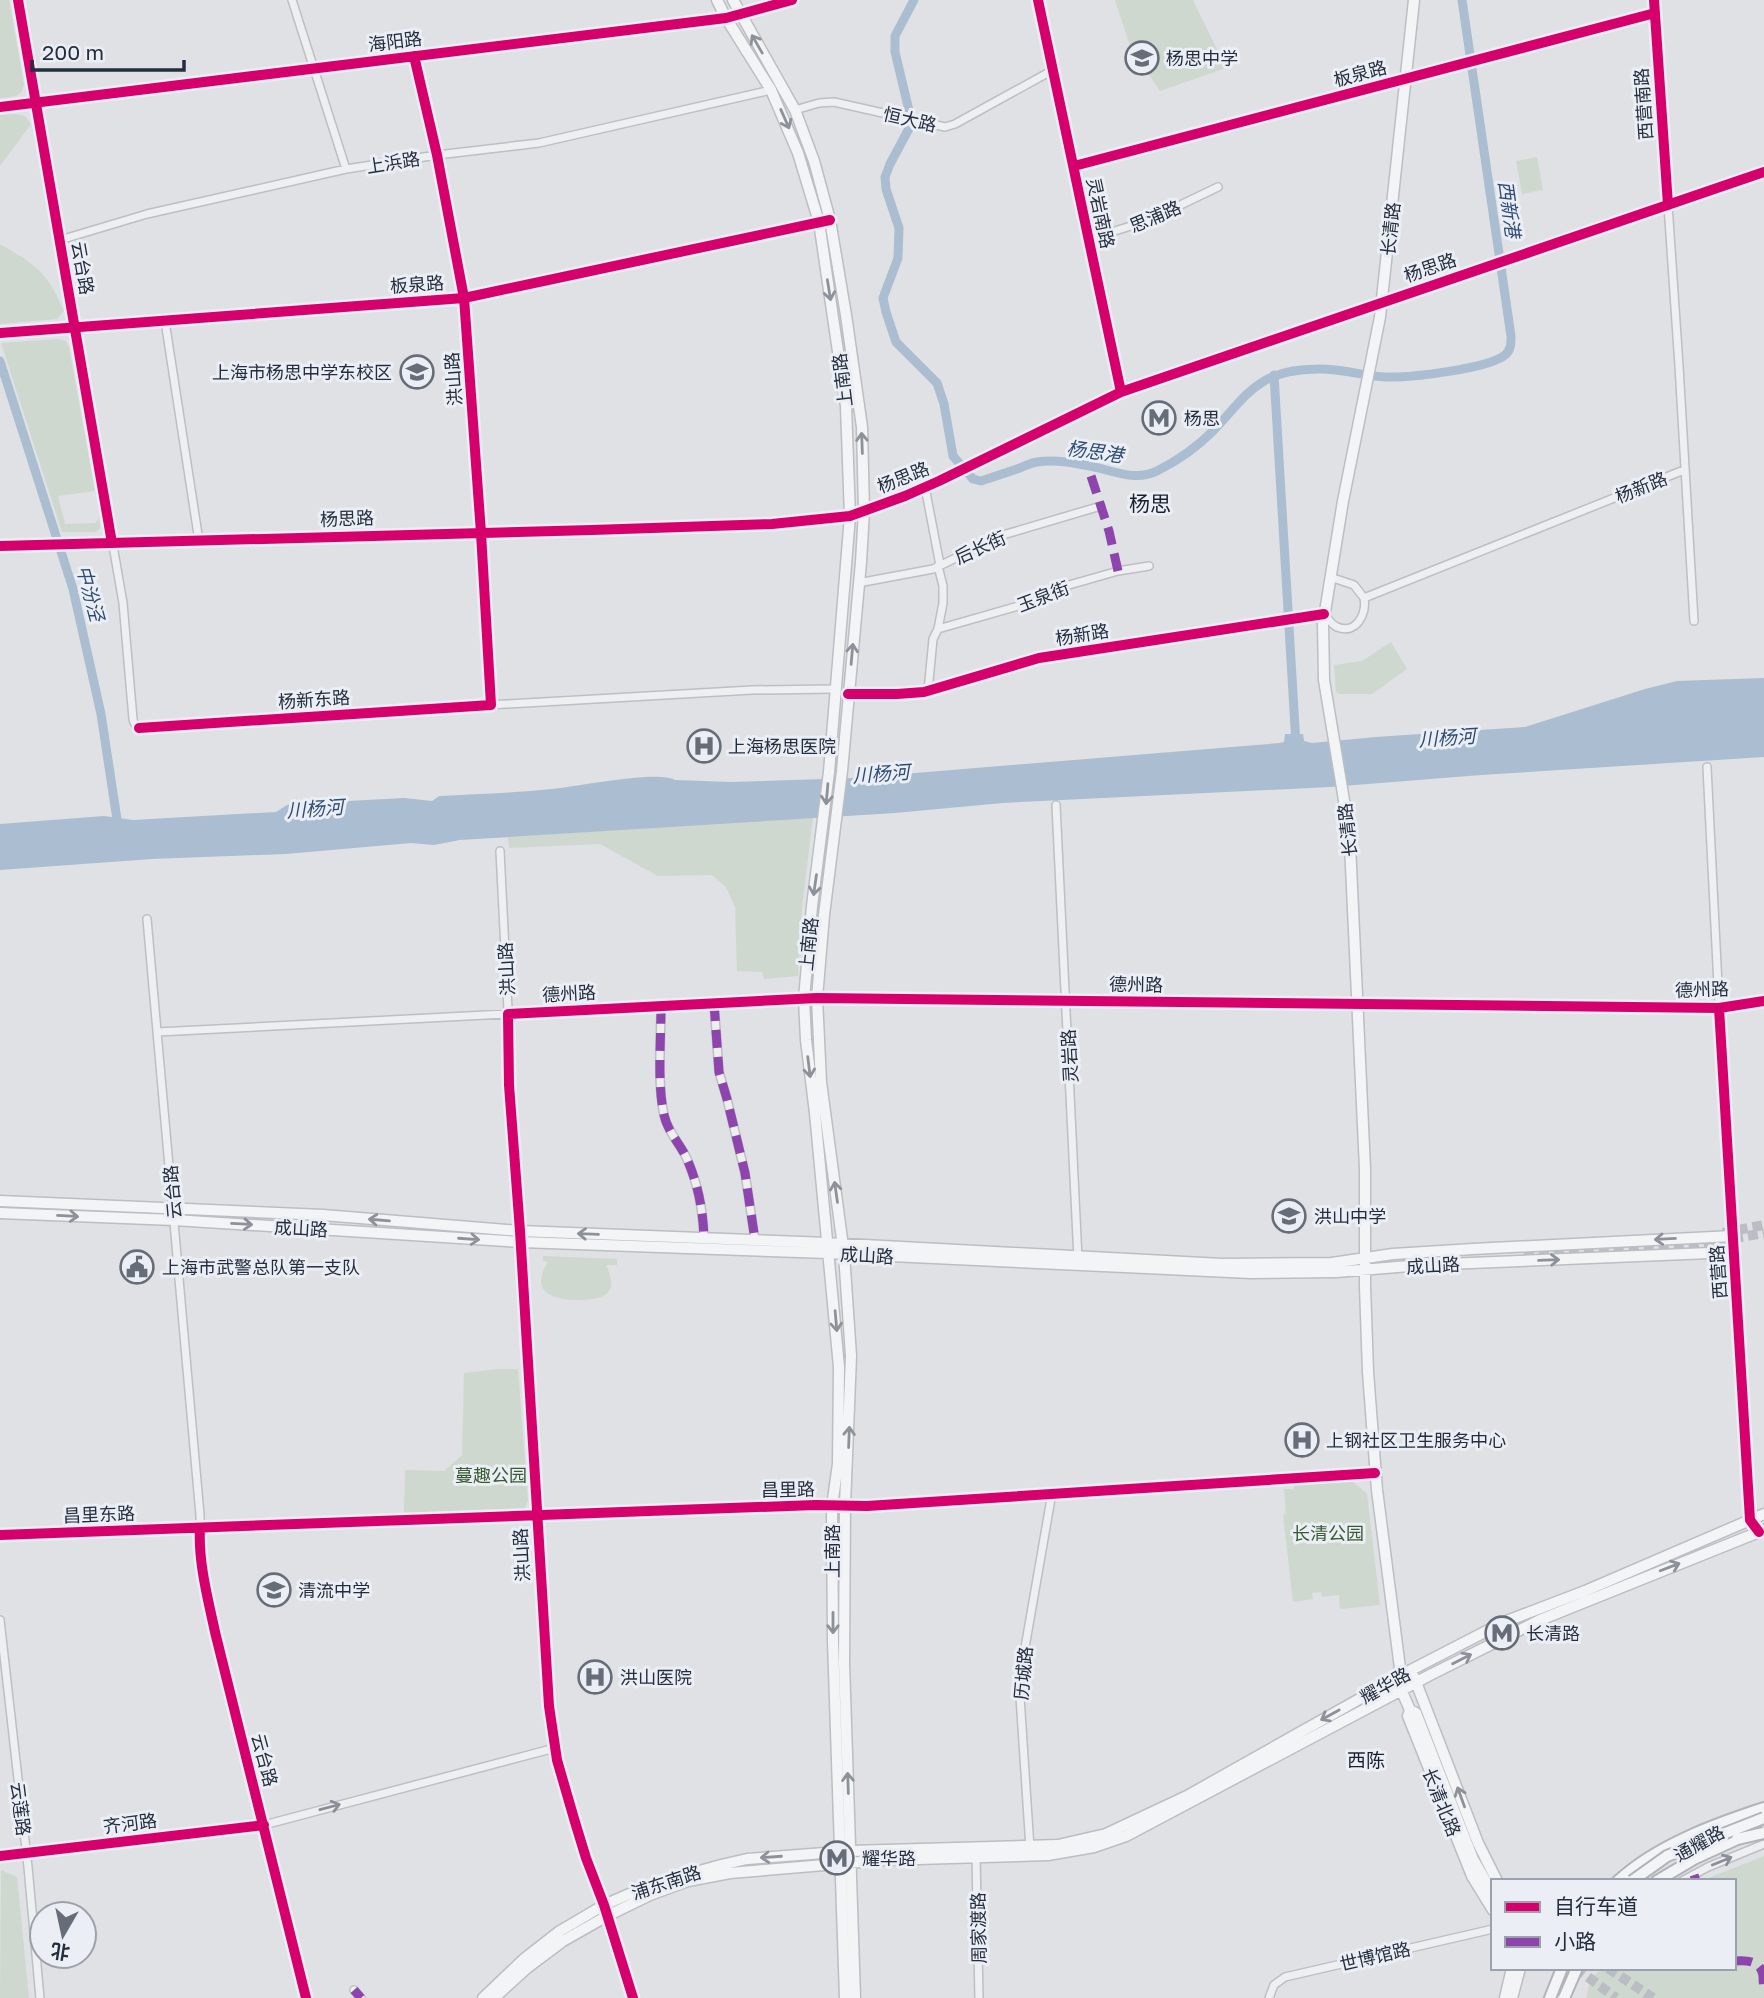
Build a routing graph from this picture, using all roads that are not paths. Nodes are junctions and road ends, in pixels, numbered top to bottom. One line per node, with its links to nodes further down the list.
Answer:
1 (18, 0): 17 (street, 云台路)
2 (292, 0): 13 (street)
3 (717, 0): 11 (main road, 上南路)
4 (733, 0): 10 (main road, 上南路)
5 (792, 0): 10 (street, 海阳路)
6 (1038, 0): 14 (street, 灵岩南路)
7 (1414, 0): 15 (main road, 长清路)
8 (1654, 0): 9 (street, 西营南路)
9 (1654, 13): 15 (street, 板泉路); 25 (street, 西营南路)
10 (740, 15): 11 (street, 海阳路); 19 (main road, 上南路, one-way to 10)
11 (726, 18): 12 (street, 海阳路); 16 (main road, 上南路)
12 (414, 56): 13 (street, 海阳路); 20 (street, 洪山路)
13 (314, 69): 17 (street, 海阳路); 22 (street)
14 (1053, 70): 19 (street, 恒大路); 21 (street, 灵岩南路)
15 (1406, 79): 21 (street, 板泉路); 31 (main road, 长清路)
16 (771, 90): 20 (street, 上浜路); 27 (main road, 上南路, one-way to 27)
17 (37, 102): 18 (street, 海阳路); 29 (street, 云台路)
18 (0, 107)
19 (795, 110): 26 (main road, 上南路)
20 (437, 155): 22 (street, 上浜路); 30 (street, 洪山路)
21 (1074, 166): 28 (street, 灵岩南路)
22 (346, 169): 29 (street, 上浜路)
23 (1764, 172): 25 (street, 杨思路)
24 (1218, 187): 28 (street, 思浦路)
25 (1668, 205): 31 (street, 杨思路); 36 (street, 西营南路)
26 (830, 220): 27 (street, 板泉路); 39 (main road, 上南路, one-way to 26)
27 (818, 222): 30 (street, 板泉路); 40 (main road, 上南路, one-way to 40)
28 (1089, 239): 35 (street, 灵岩南路)
29 (60, 240): 33 (street, 云台路)
30 (464, 298): 32 (street, 板泉路); 41 (street, 洪山路)
31 (1382, 302): 35 (street, 杨思路); 47 (main road, 长清路)
32 (165, 321): 33 (street, 板泉路); 42 (street)
33 (76, 328): 34 (street, 板泉路); 43 (street, 云台路)
34 (0, 333)
35 (1121, 392): 37 (street, 杨思路)
36 (1684, 470): 49 (street, 杨新路); 51 (street, 西营南路)
37 (925, 487): 39 (street, 杨思路); 45 (street)
38 (1101, 506): 45 (street, 后长街)
39 (863, 511): 40 (street, 杨思路); 48 (main road, 上南路)
40 (850, 516): 41 (street, 杨思路); 53 (main road, 上南路)
41 (481, 533): 42 (street, 杨思路); 56 (street, 洪山路)
42 (199, 541): 43 (street, 杨思路)
43 (112, 543): 44 (street, 杨思路); 57 (street, 云台路)
44 (0, 545)
45 (939, 566): 48 (street, 后长街); 52 (street)
46 (1149, 566): 52 (street, 玉泉街)
47 (1330, 577): 49 (street); 50 (main road, 长清路)
48 (858, 583): 55 (main road, 上南路, one-way to 48)
49 (1364, 598): 50 (street)
50 (1324, 614): 54 (street, 杨新路); 67 (main road, 长清路)
51 (1694, 621)
52 (938, 629): 54 (street)
53 (835, 689): 56 (street, 杨新东路); 63 (main road, 上南路, one-way to 63)
54 (928, 691): 55 (street, 杨新路)
55 (848, 694): 62 (main road, 上南路)
56 (491, 705): 57 (street, 杨新东路)
57 (139, 728)
58 (1707, 767): 69 (street, 西营路)
59 (1056, 805): 64 (street, 灵岩路)
60 (500, 851): 70 (street, 洪山路)
61 (147, 919): 71 (street, 云台路)
62 (817, 998): 63 (street, 德州路); 64 (street, 德州路); 80 (main road, 上南路, one-way to 62)
63 (804, 999): 66 (street, 德州路); 79 (main road, 上南路, one-way to 79)
64 (1067, 1001): 67 (street, 德州路); 84 (street, 灵岩路)
65 (1764, 1001): 69 (street, 德州路)
66 (714, 1003): 68 (street, 德州路); 78 (street)
67 (1358, 1004): 69 (street, 德州路); 83 (main road, 长清路)
68 (661, 1006): 70 (street, 德州路); 77 (street)
69 (1719, 1008): 75 (street, 西营路)
70 (508, 1014): 71 (street, 德州路); 76 (street, 洪山路)
71 (158, 1032): 74 (street, 云台路)
72 (0, 1201): 74 (main road, 成山路)
73 (0, 1213): 74 (main road, 成山路, one-way to 74)
74 (174, 1215): 76 (main road, 成山路); 94 (street, 云台路)
75 (1733, 1236): 81 (main road, 成山路, one-way to 81); 82 (street, 西营路)
76 (521, 1237): 77 (main road, 成山路, one-way to 76); 79 (main road, 成山路); 92 (street, 洪山路)
77 (704, 1238): 78 (main road, 成山路)
78 (755, 1240): 79 (main road, 成山路)
79 (828, 1248): 80 (main road, 成山路); 90 (main road, 上南路, one-way to 90)
80 (844, 1249): 84 (main road, 成山路); 89 (main road, 上南路, one-way to 80)
81 (1472, 1249): 83 (main road, 成山路); 85 (main road)
82 (1734, 1252): 85 (main road, 成山路, one-way to 82); 93 (street, 西营路)
83 (1366, 1259): 84 (main road, 成山路); 86 (main road, 长清路)
84 (1078, 1260): 86 (main road, 成山路)
85 (1456, 1263): 86 (main road, 成山路)
86 (1365, 1271): 87 (main road, 长清路)
87 (1375, 1473): 88 (street, 昌里路); 98 (main road, 长清路)
88 (1052, 1493): 89 (street, 昌里路); 109 (street, 历城路)
89 (845, 1505): 90 (street, 昌里路); 112 (main road, 上南路, one-way to 89)
90 (832, 1506): 92 (street, 昌里路); 112 (main road, 上南路, one-way to 112)
91 (1764, 1514): 93 (main road, 耀华路)
92 (536, 1516): 94 (street, 昌里路); 103 (street, 洪山路)
93 (1751, 1520): 95 (street); 98 (main road, 耀华路)
94 (200, 1528): 96 (street, 昌里东路); 106 (street, 云台路)
95 (1762, 1531): 100 (main road, 耀华路, one-way to 95)
96 (0, 1535)
97 (0, 1620): 110 (street, 云莲路)
98 (1405, 1669): 99 (main road, 长清路); 100 (main road, 长清路)
99 (1396, 1678): 101 (main road); 109 (main road, 耀华路, one-way to 109)
100 (1416, 1683): 101 (main road, 耀华路); 114 (main road, 长清北路, one-way to 100)
101 (1402, 1690): 102 (main road, 长清北路); 109 (main road, 耀华路)
102 (1410, 1710): 124 (main road); 126 (main road, 长清北路)
103 (555, 1748): 106 (street, 齐河路, one-way to 103); 125 (street, 洪山路)
104 (1761, 1811): 118 (highway); 119 (street, 通耀路)
105 (1764, 1818): 120 (highway, bridge)
106 (264, 1825): 110 (street, 齐河路); 135 (street, 云台路)
107 (1764, 1831): 121 (highway, bridge); 122 (street, 通耀路)
108 (1764, 1844): 123 (street, one-way to 108)
109 (1031, 1851): 112 (main road, 耀华路); 113 (main road, 耀华路)
110 (26, 1853): 111 (street, 齐河路); 134 (street, 云莲路)
111 (0, 1856)
112 (843, 1856): 115 (main road, 上南路); 125 (main road, 浦东南路, one-way to 125); 127 (main road, 浦东南路); 140 (main road, 上南路)
113 (976, 1857): 115 (main road, 耀华路); 142 (street, 周家渡路)
114 (1488, 1859): 116 (main road, 长清北路); 117 (main road)
115 (852, 1864): 141 (main road, 上南路)
116 (1496, 1879)
117 (1503, 1879)
118 (1620, 1879)
119 (1637, 1879)
120 (1637, 1879)
121 (1660, 1879)
122 (1666, 1879)
123 (1686, 1879)
124 (1491, 1890)
125 (604, 1905): 127 (street, 洪山路); 137 (main road, 浦东南路)
126 (1491, 1907)
127 (607, 1916): 138 (main road, 浦东南路); 139 (street, 洪山路)
128 (1491, 1929): 143 (street, 世博馆路)
129 (1512, 1970): 144 (main road)
130 (1519, 1970): 145 (main road)
131 (1561, 1970): 146 (highway)
132 (1576, 1970): 147 (highway, bridge)
133 (354, 1990): 136 (street)
134 (40, 1998)
135 (306, 1998)
136 (361, 1998)
137 (483, 1998)
138 (494, 1998)
139 (633, 1998)
140 (845, 1998)
141 (855, 1998)
142 (979, 1998)
143 (1269, 1998)
144 (1505, 1998)
145 (1512, 1998)
146 (1550, 1998)
147 (1564, 1998)

